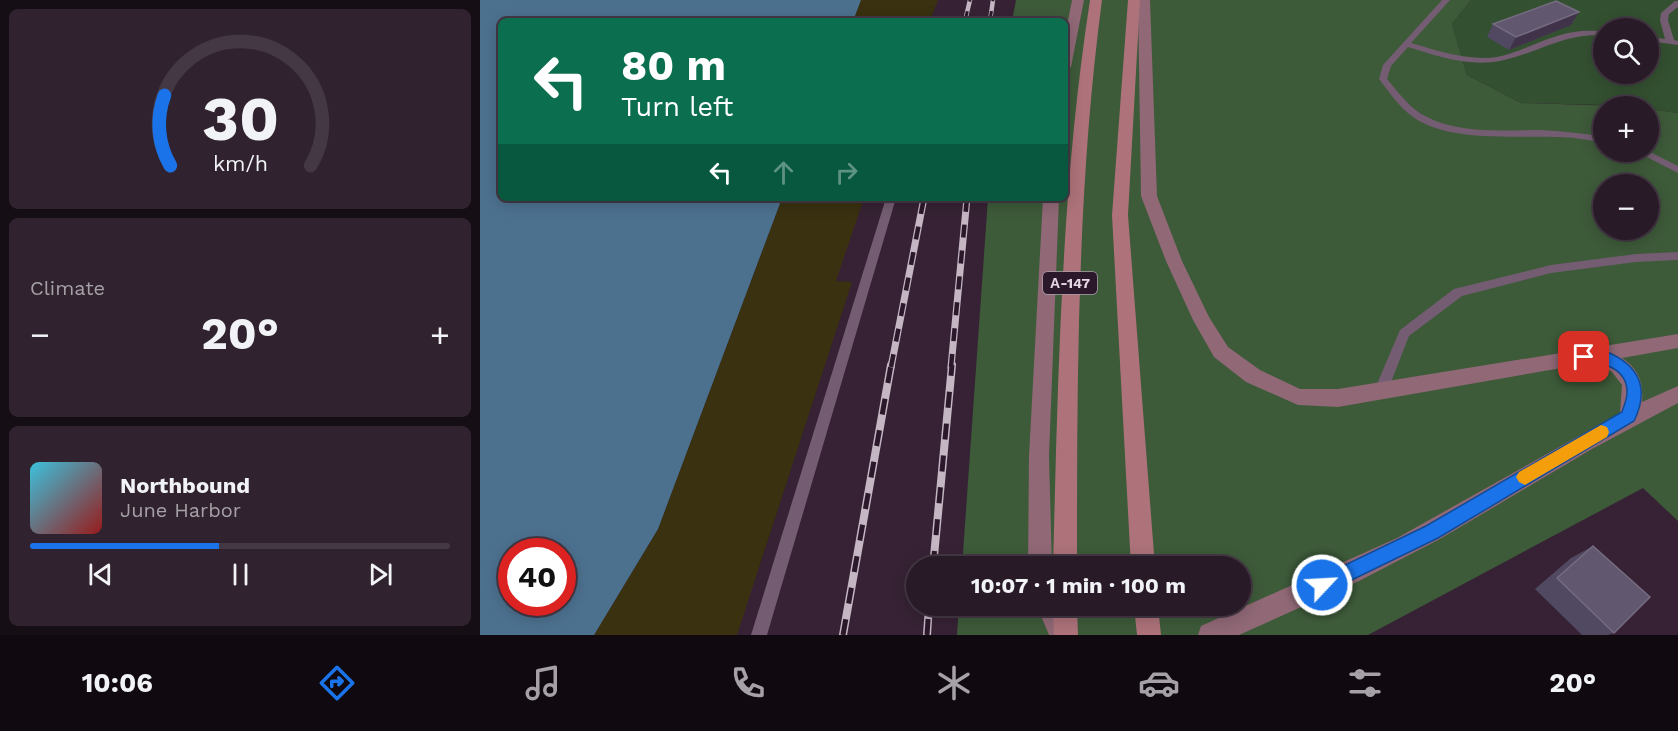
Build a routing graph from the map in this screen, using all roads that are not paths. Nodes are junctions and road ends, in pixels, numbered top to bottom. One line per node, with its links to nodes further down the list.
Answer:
1 (1078, 0): 11 (street)
2 (1096, 0): 24 (main road, А-147)
3 (1134, 0): 25 (main road)
4 (1144, 0): 20 (street)
5 (1446, 0): 10 (lane)
6 (1678, 3): 9 (lane)
7 (1593, 33): 10 (lane)
8 (1659, 41): 9 (lane)
9 (1674, 43)
10 (1405, 44): 12 (lane)
11 (1068, 52)
12 (1593, 138)
13 (1659, 160): 14 (lane)
14 (1678, 170)
15 (890, 201): 29 (lane)
16 (1051, 201): 23 (street)
17 (1678, 256): 20 (lane)
18 (1678, 341): 19 (street)
19 (1599, 355): 20 (street); 22 (street)
20 (1381, 391)
21 (1678, 394): 22 (street)
22 (1629, 416): 32 (street)
23 (1040, 556)
24 (1065, 556)
25 (1142, 556)
26 (1052, 616): 30 (street)
27 (1065, 616): 30 (main road)
28 (1147, 616): 31 (main road)
29 (759, 635)
30 (1066, 635)
31 (1149, 635)
32 (1210, 635)

